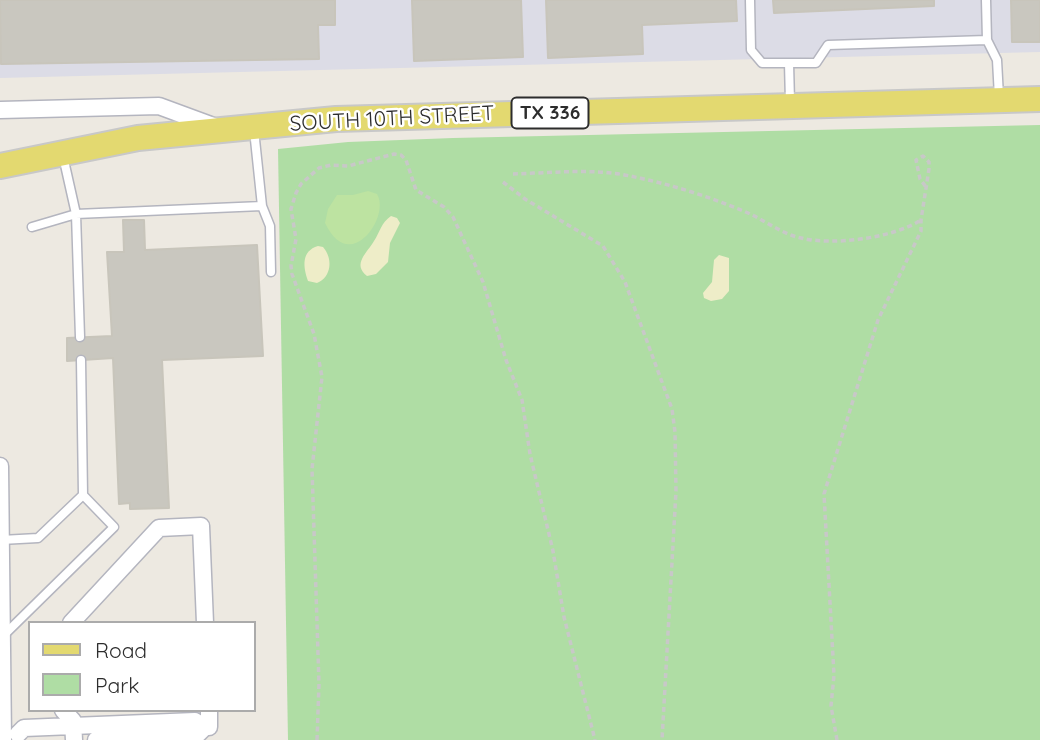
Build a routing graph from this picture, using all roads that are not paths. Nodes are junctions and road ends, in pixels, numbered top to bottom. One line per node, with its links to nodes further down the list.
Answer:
1 (750, 0): 4 (lane)
2 (986, 0): 3 (lane)
3 (986, 40): 4 (lane); 6 (lane)
4 (789, 63): 7 (lane)
5 (1040, 99): 6 (main road, SOUTH 10TH STREET / TX 336)
6 (999, 100): 7 (main road, SOUTH 10TH STREET / TX 336)
7 (790, 106): 9 (main road, SOUTH 10TH STREET / TX 336)
8 (0, 110): 10 (street)
9 (254, 127): 10 (main road, SOUTH 10TH STREET / TX 336); 13 (lane)
10 (221, 130): 11 (main road, SOUTH 10TH STREET / TX 336)
11 (62, 153): 12 (main road, SOUTH 10TH STREET / TX 336); 14 (lane)
12 (0, 166)
13 (262, 206): 14 (lane); 16 (lane)
14 (76, 214): 15 (lane); 17 (lane)
15 (33, 227)
16 (271, 272)
17 (80, 337)
18 (81, 360): 20 (lane)
19 (0, 466): 21 (street)
20 (83, 495): 21 (lane); 24 (lane)
21 (1, 540): 24 (street)
22 (73, 621): 23 (street)
23 (205, 621)
24 (2, 637): 29 (street)
25 (65, 712): 28 (street)
26 (208, 726): 27 (street)
27 (126, 731): 28 (street); 30 (street)
28 (73, 733): 29 (street)
29 (11, 737)
30 (96, 740)

